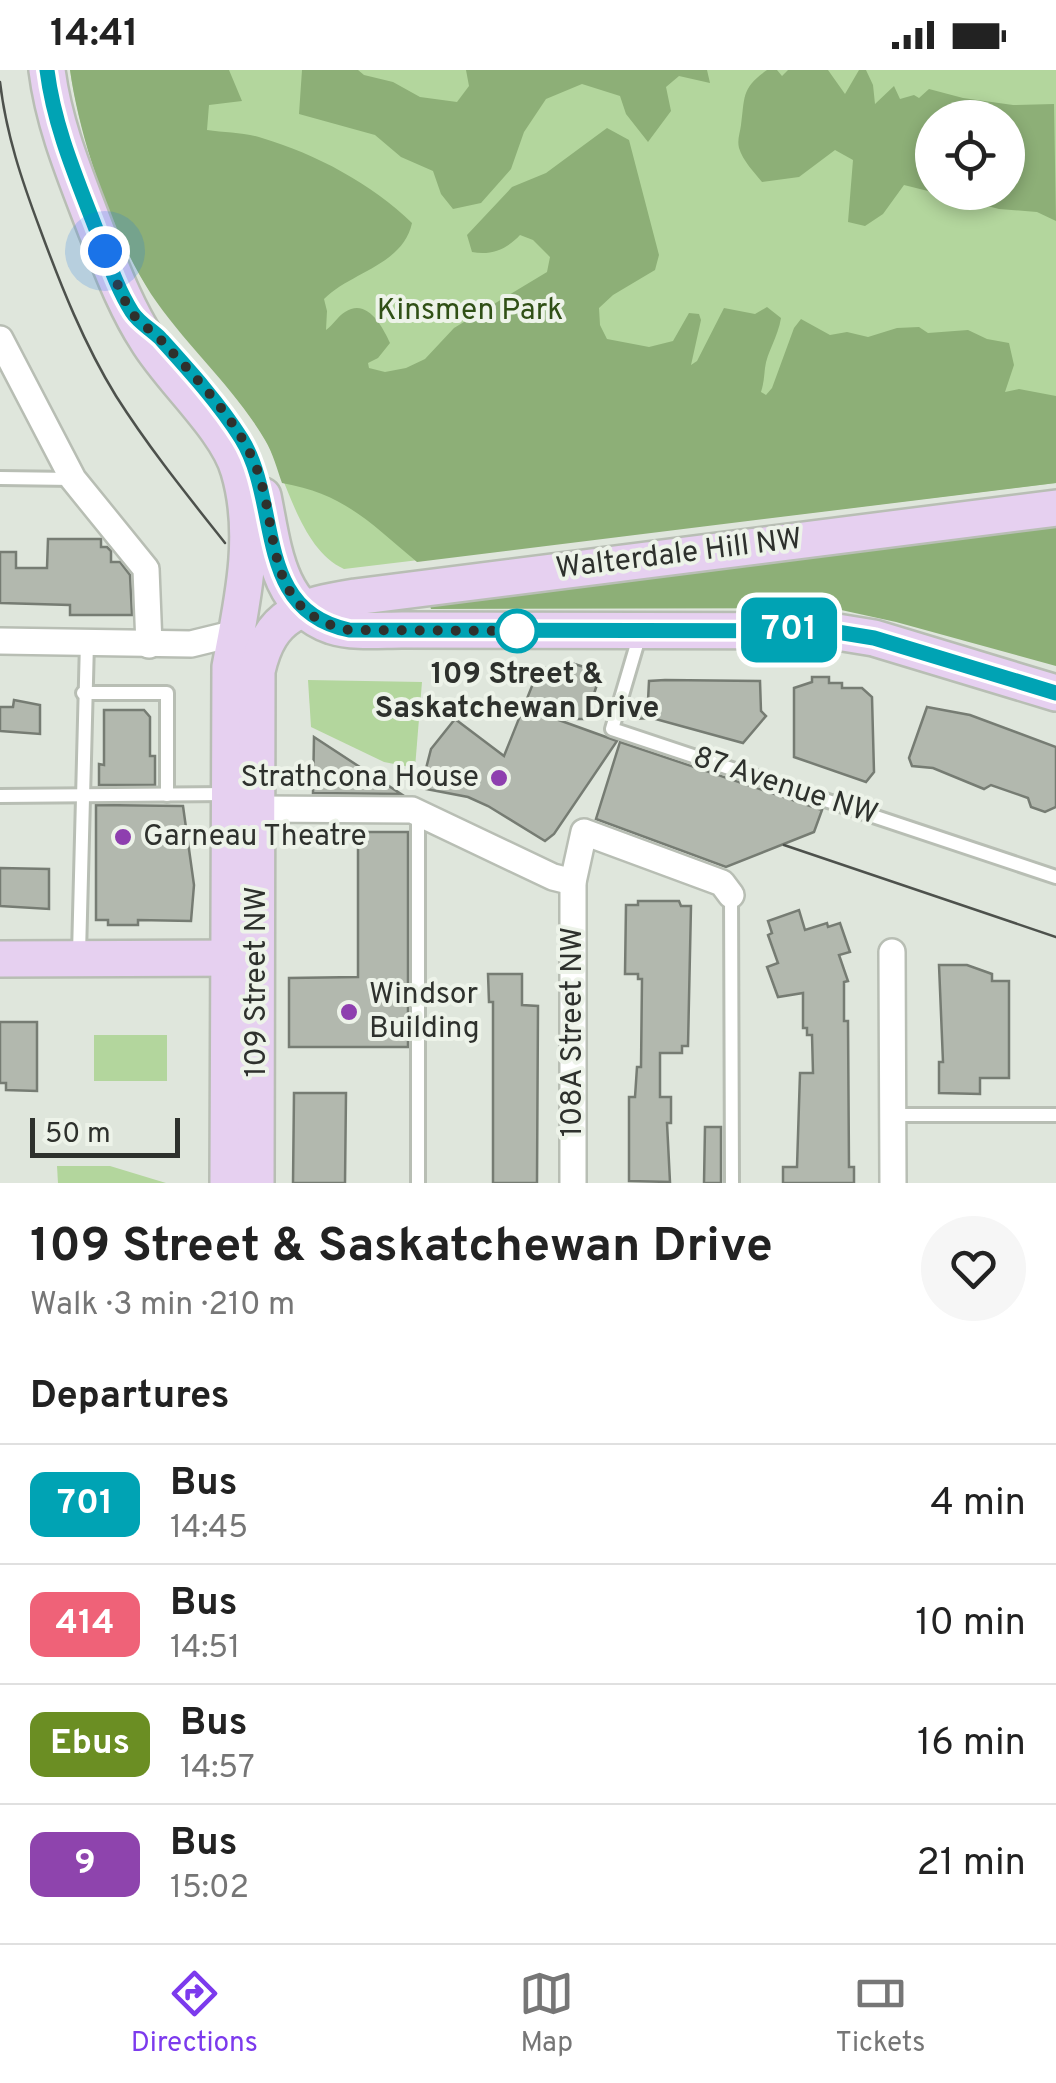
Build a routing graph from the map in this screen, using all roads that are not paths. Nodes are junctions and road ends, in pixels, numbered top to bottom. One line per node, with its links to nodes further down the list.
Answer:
1 (46, 70): 2 (main road, 109 Street NW)
2 (134, 316): 7 (main road, 109 Street NW); 9 (main road, 109 Street NW)
3 (0, 339): 5 (street)
4 (0, 478): 5 (lane)
5 (73, 478): 12 (street)
6 (1056, 508): 7 (main road, Walterdale Hill NW)
7 (304, 610): 8 (main road); 18 (main road, 109 Street NW)
8 (641, 631): 14 (main road); 20 (lane, 87 Avenue NW)
9 (236, 633): 12 (street); 18 (main road, 109 Street NW)
10 (0, 641): 11 (street)
11 (87, 642): 12 (street); 13 (lane)
12 (149, 644)
13 (84, 693): 15 (lane); 16 (lane)
14 (1056, 693)
15 (82, 795): 16 (lane); 17 (lane); 26 (lane)
16 (167, 795): 18 (lane)
17 (0, 796)
18 (243, 802): 19 (street); 24 (main road, 109 Street NW)
19 (418, 812): 21 (street); 31 (lane)
20 (1056, 877)
21 (573, 882): 22 (street, 108A Street NW); 32 (street, 108A Street NW)
22 (731, 895): 33 (lane)
23 (892, 952): 28 (street)
24 (243, 958): 26 (main road); 29 (main road, 109 Street NW); 30 (main road, 109 Street NW)
25 (0, 959): 26 (main road)
26 (79, 960)
27 (1056, 1115): 28 (lane)
28 (893, 1116): 34 (street)
29 (228, 1183)
30 (256, 1183)
31 (418, 1183)
32 (573, 1183)
33 (732, 1183)
34 (893, 1183)

